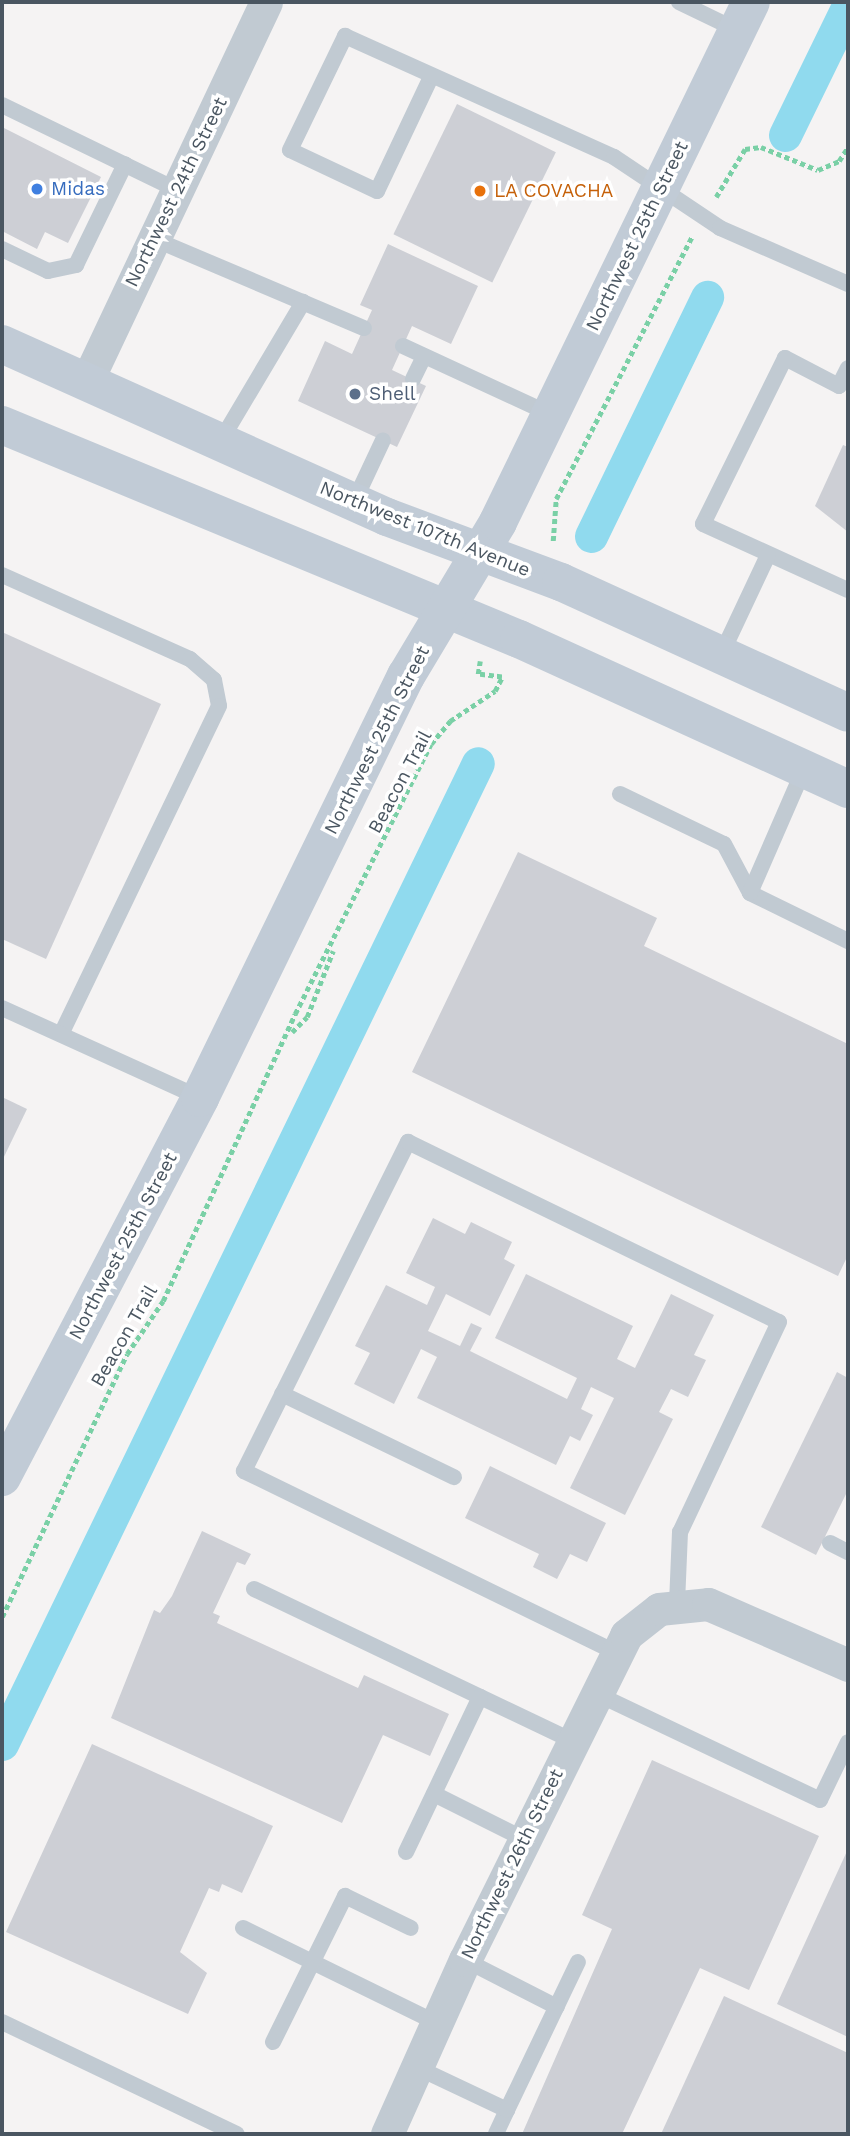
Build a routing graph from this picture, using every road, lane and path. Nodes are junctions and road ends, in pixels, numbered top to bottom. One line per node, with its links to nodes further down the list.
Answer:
1 (267, 2): 9 (street, Northwest 24th Street)
2 (679, 2): 3 (lane)
3 (744, 16): 8 (main road, Northwest 25th Street)
4 (431, 77): 4 (lane); 8 (lane)
5 (2, 105): 7 (lane)
6 (848, 148): 10 (path)
7 (125, 164): 9 (lane); 13 (lane)
8 (660, 190): 14 (lane); 24 (main road, Northwest 25th Street)
9 (177, 191): 11 (street, Northwest 24th Street)
10 (716, 197)
11 (154, 239): 15 (lane); 22 (street, Northwest 24th Street)
12 (687, 246): 29 (path)
13 (2, 249)
14 (846, 279)
15 (303, 302): 16 (lane); 27 (lane)
16 (364, 328)
17 (2, 344): 22 (main road, Northwest 107th Avenue)
18 (403, 346): 19 (lane)
19 (424, 356): 21 (lane); 24 (lane)
20 (848, 368): 23 (lane)
21 (413, 379)
22 (86, 383): 27 (main road, Northwest 107th Avenue)
23 (844, 388): 31 (lane)
24 (550, 414): 30 (main road, Northwest 25th Street)
25 (2, 425): 34 (main road)
26 (383, 440): 28 (lane)
27 (220, 442): 28 (main road, Northwest 107th Avenue)
28 (354, 502): 30 (main road, Northwest 107th Avenue)
29 (560, 552)
30 (478, 554): 34 (main road, Northwest 25th Street); 35 (main road, Northwest 107th Avenue)
31 (768, 555): 33 (lane); 35 (lane)
32 (2, 575): 46 (lane)
33 (848, 590)
34 (444, 610): 38 (main road); 47 (main road, Northwest 25th Street)
35 (721, 655): 37 (main road, Northwest 107th Avenue)
36 (474, 669): 43 (path, Beacon Trail)
37 (848, 713)
38 (804, 769): 39 (main road); 41 (lane)
39 (848, 789)
40 (620, 794): 41 (lane)
41 (750, 893): 42 (lane)
42 (848, 941)
43 (333, 948): 45 (path, Beacon Trail); 45 (path, Beacon Trail)
44 (2, 1008): 46 (lane)
45 (291, 1032): 55 (path, Beacon Trail)
46 (61, 1034): 47 (lane)
47 (200, 1098): 49 (main road, Northwest 25th Street)
48 (282, 1394): 50 (lane); 54 (lane); 56 (lane)
49 (2, 1477)
50 (454, 1477)
51 (830, 1543): 52 (lane)
52 (848, 1552)
53 (254, 1589): 59 (lane)
54 (668, 1606): 56 (street, Northwest 26th Street); 57 (street)
55 (2, 1617)
56 (615, 1652): 58 (street, Northwest 26th Street)
57 (848, 1665)
58 (595, 1693): 60 (street, Northwest 26th Street); 61 (lane)
59 (480, 1697): 60 (lane); 62 (lane)
60 (572, 1741): 63 (street, Northwest 26th Street)
61 (848, 1742)
62 (434, 1794): 63 (lane); 64 (lane)
63 (524, 1839): 68 (street, Northwest 26th Street)
64 (406, 1852)
65 (243, 1928): 67 (lane)
66 (411, 1928): 67 (lane)
67 (311, 1960): 72 (lane); 73 (lane)
68 (464, 1960): 70 (lane); 72 (street, Northwest 26th Street)
69 (579, 1962): 70 (lane)
70 (558, 2007): 75 (lane)
71 (2, 2022): 76 (lane)
72 (435, 2022): 74 (street, Northwest 26th Street)
73 (273, 2042)
74 (414, 2066): 75 (lane); 77 (street, Northwest 26th Street)
75 (508, 2110): 78 (lane)
76 (237, 2134)
77 (387, 2134)
78 (496, 2134)

